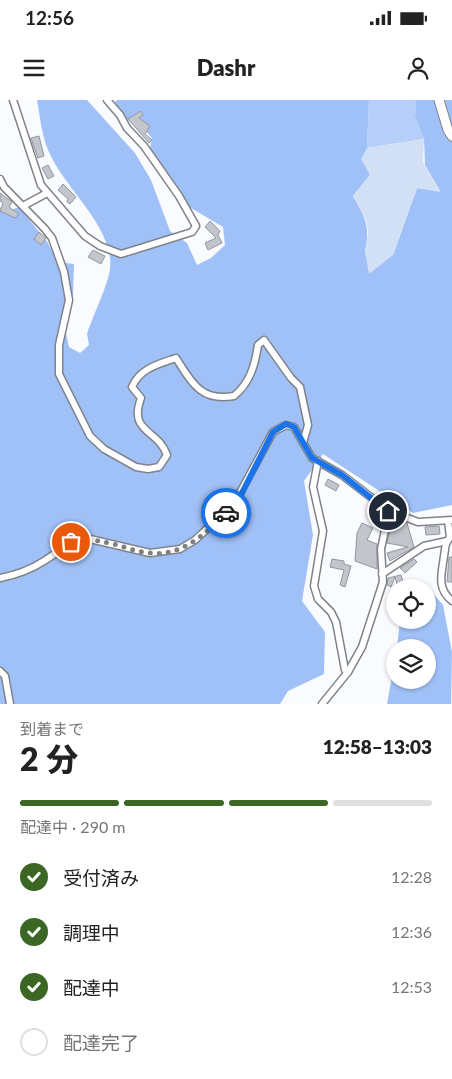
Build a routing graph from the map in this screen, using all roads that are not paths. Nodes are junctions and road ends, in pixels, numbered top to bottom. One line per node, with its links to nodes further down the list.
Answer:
1 (13, 100): 6 (street)
2 (106, 100): 6 (street)
3 (439, 100): 4 (street)
4 (452, 136)
5 (0, 179): 7 (street)
6 (47, 193): 7 (street)
7 (23, 206): 8 (street)
8 (303, 442): 9 (street); 14 (street)
9 (318, 461): 10 (street); 17 (street)
10 (388, 511): 11 (street); 13 (street)
11 (450, 520): 12 (street)
12 (447, 541): 13 (street); 15 (street)
13 (382, 574): 17 (street)
14 (0, 578)
15 (452, 601)
16 (0, 671): 18 (street)
17 (348, 672): 19 (street)
18 (10, 704)
19 (322, 704)

